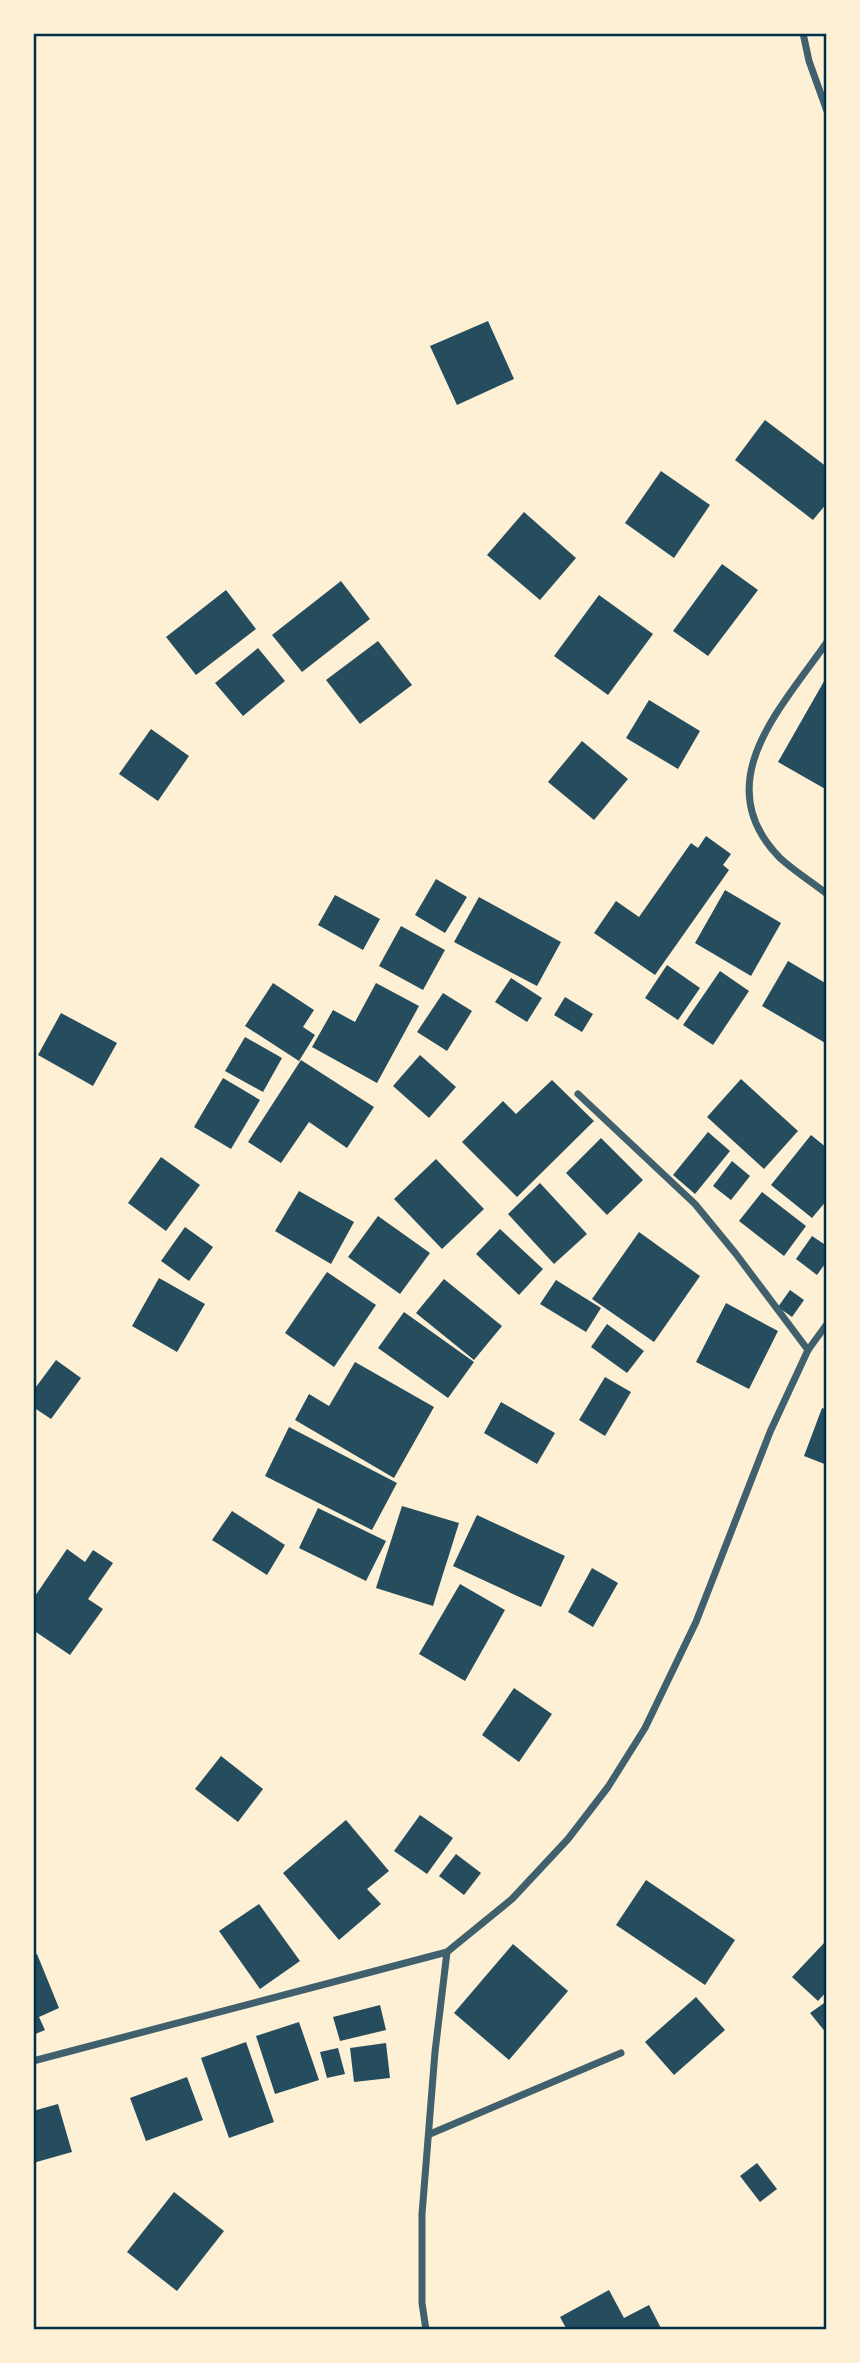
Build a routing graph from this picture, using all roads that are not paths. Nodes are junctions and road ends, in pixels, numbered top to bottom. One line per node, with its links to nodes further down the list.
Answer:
1 (803, 33): 2 (street)
2 (827, 111)
3 (827, 642): 4 (street)
4 (827, 894)
5 (578, 1094): 7 (street)
6 (827, 1324): 7 (street)
7 (808, 1350): 8 (street)
8 (447, 1952): 10 (street); 11 (street)
9 (621, 2053): 11 (street)
10 (33, 2061)
11 (430, 2134): 12 (street)
12 (426, 2330)

